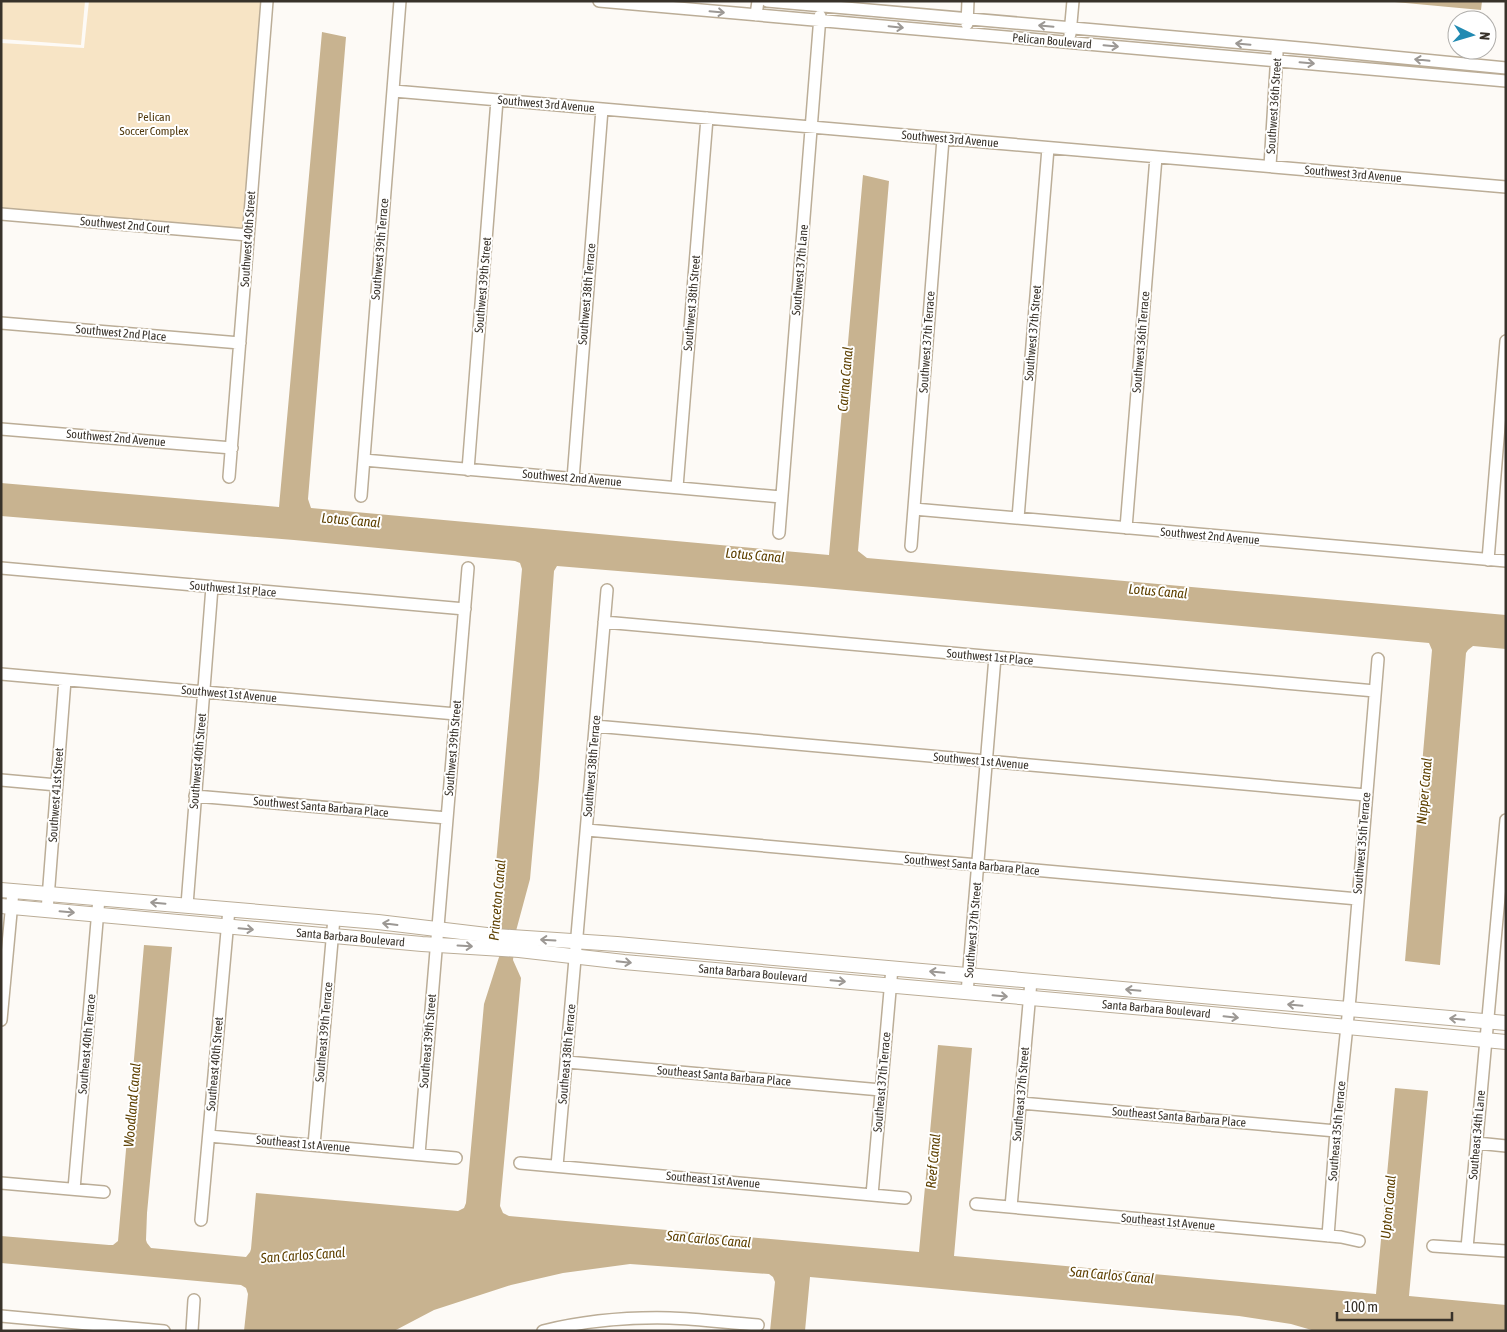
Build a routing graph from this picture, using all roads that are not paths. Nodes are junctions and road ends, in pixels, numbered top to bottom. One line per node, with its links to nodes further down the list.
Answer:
1 (267, 1): 33 (street, Southwest 40th Street)
2 (400, 1): 22 (street, Southwest 39th Terrace)
3 (599, 1): 8 (street, Pelican Boulevard)
4 (758, 1): 11 (street)
5 (767, 1): 9 (street, Pelican Boulevard)
6 (968, 1): 12 (street)
7 (1073, 1): 15 (street)
8 (652, 4): 11 (street, Pelican Boulevard, one-way to 11)
9 (821, 6): 10 (street, Pelican Boulevard); 13 (street, Southwest 37th Lane)
10 (863, 6): 12 (street, Pelican Boulevard); 14 (street)
11 (756, 15): 13 (street, Pelican Boulevard)
12 (967, 19): 15 (street, Pelican Boulevard, one-way to 12); 16 (street)
13 (820, 21): 14 (street, Pelican Boulevard); 26 (street, Southwest 37th Lane)
14 (861, 24): 16 (street, Pelican Boulevard, one-way to 16)
15 (1071, 28): 17 (street); 18 (street, Pelican Boulevard, one-way to 15)
16 (966, 33): 17 (street, Pelican Boulevard)
17 (1070, 42): 19 (street, Pelican Boulevard, one-way to 19)
18 (1278, 46): 19 (street, Southwest 36th Street); 20 (street, Pelican Boulevard, one-way to 18)
19 (1277, 60): 21 (street, Pelican Boulevard, one-way to 21); 30 (street, Southwest 36th Street)
20 (1506, 68)
21 (1506, 81)
22 (394, 91): 23 (street, Southwest 3rd Avenue); 39 (street, Southwest 39th Terrace)
23 (497, 100): 24 (street, Southwest 3rd Avenue); 40 (street, Southwest 39th Street)
24 (602, 109): 25 (street, Southwest 3rd Avenue); 42 (street, Southwest 38th Terrace)
25 (707, 118): 26 (street, Southwest 3rd Avenue); 43 (street, Southwest 38th Street)
26 (811, 127): 27 (street, Southwest 3rd Avenue); 45 (street, Southwest 37th Lane)
27 (943, 139): 28 (street, Southwest 3rd Avenue); 46 (street, Southwest 37th Terrace)
28 (1048, 148): 29 (street, Southwest 3rd Avenue); 47 (street, Southwest 37th Street)
29 (1156, 157): 30 (street, Southwest 3rd Avenue); 48 (street, Southwest 36th Terrace)
30 (1270, 166): 31 (street, Southwest 3rd Avenue)
31 (1506, 187)
32 (1, 214): 33 (street, Southwest 2nd Court)
33 (248, 235): 36 (street, Southwest 40th Street)
34 (1, 323): 36 (street, Southwest 2nd Place)
35 (1506, 341): 51 (street)
36 (240, 343): 38 (street, Southwest 40th Street)
37 (1, 428): 38 (street, Southwest 2nd Avenue)
38 (232, 448): 41 (street, Southwest 40th Street)
39 (364, 460): 40 (street, Southwest 2nd Avenue); 44 (street, Southwest 39th Terrace)
40 (468, 470): 42 (street, Southwest 2nd Avenue)
41 (229, 477)
42 (573, 479): 43 (street, Southwest 2nd Avenue)
43 (677, 487): 45 (street, Southwest 2nd Avenue)
44 (361, 496)
45 (781, 497): 49 (street, Southwest 37th Lane)
46 (914, 509): 47 (street, Southwest 2nd Avenue); 50 (street, Southwest 37th Terrace)
47 (1018, 518): 48 (street, Southwest 2nd Avenue)
48 (1126, 528): 51 (street, Southwest 2nd Avenue)
49 (779, 533)
50 (911, 546)
51 (1488, 560): 52 (street, Southwest 2nd Avenue)
52 (1506, 562)
53 (1, 568): 55 (street, Southwest 1st Place)
54 (468, 568): 57 (street, Southwest 39th Street)
55 (212, 587): 57 (street, Southwest 1st Place); 64 (street, Southwest 40th Street)
56 (607, 590): 58 (street, Southwest 38th Terrace)
57 (465, 609): 65 (street, Southwest 39th Street)
58 (604, 622): 59 (street, Southwest 1st Place); 66 (street, Southwest 38th Terrace)
59 (995, 657): 63 (street, Southwest 1st Place); 67 (street, Southwest 37th Street)
60 (1378, 659): 63 (street, Southwest 35th Terrace)
61 (1, 674): 62 (street, Southwest 1st Avenue)
62 (65, 680): 64 (street, Southwest 1st Avenue); 69 (street, Southwest 41st Street)
63 (1375, 691): 70 (street, Southwest 35th Terrace)
64 (204, 692): 65 (street, Southwest 1st Avenue); 71 (street, Southwest 40th Street)
65 (456, 714): 72 (street, Southwest 39th Street)
66 (595, 726): 67 (street, Southwest 1st Avenue); 74 (street, Southwest 38th Terrace)
67 (987, 761): 70 (street, Southwest 1st Avenue); 75 (street, Southwest 37th Street)
68 (1, 780): 69 (street)
69 (56, 785): 77 (street, Southwest 41st Street)
70 (1366, 795): 79 (street, Southwest 35th Terrace)
71 (195, 796): 72 (street, Southwest Santa Barbara Place); 80 (street, Southwest 40th Street)
72 (447, 818): 88 (street, Southwest 39th Street)
73 (1506, 820): 84 (street, Southeast 34th Lane)
74 (586, 830): 75 (street, Southwest Santa Barbara Place); 90 (street, Southwest 38th Terrace)
75 (978, 866): 79 (street, Southwest Santa Barbara Place); 98 (street, Southwest 37th Street)
76 (7, 891): 77 (main road, Santa Barbara Boulevard); 81 (street)
77 (48, 894): 78 (main road, Santa Barbara Boulevard); 83 (street, Southwest 41st Street)
78 (99, 898): 80 (main road, Santa Barbara Boulevard, one-way to 78); 85 (street, Southeast 40th Terrace)
79 (1358, 899): 104 (street, Southwest 35th Terrace)
80 (187, 905): 82 (main road, Santa Barbara Boulevard)
81 (6, 907): 83 (main road, Santa Barbara Boulevard); 106 (street)
82 (229, 909): 86 (main road, Santa Barbara Boulevard); 87 (street, Southeast 40th Street)
83 (47, 910): 85 (main road, Santa Barbara Boulevard, one-way to 85)
84 (1502, 912): 107 (street, Southeast 34th Lane)
85 (98, 915): 87 (main road, Santa Barbara Boulevard); 125 (street, Southeast 40th Terrace)
86 (334, 918): 88 (main road, Santa Barbara Boulevard, one-way to 86); 89 (street, Southeast 39th Terrace)
87 (227, 927): 89 (main road, Santa Barbara Boulevard, one-way to 89); 116 (street, Southeast 40th Street)
88 (438, 929): 91 (main road, Santa Barbara Boulevard); 93 (street, Southeast 39th Street)
89 (332, 936): 93 (main road, Santa Barbara Boulevard); 118 (street, Southeast 39th Terrace)
90 (577, 941): 92 (main road, Santa Barbara Boulevard, one-way to 92); 94 (main road, Santa Barbara Boulevard); 95 (street, Southeast 38th Terrace)
91 (494, 942): 92 (main road, Santa Barbara Boulevard); 93 (main road, Santa Barbara Boulevard, one-way to 91)
92 (519, 944): 95 (main road, Santa Barbara Boulevard)
93 (436, 945): 120 (street, Southeast 39th Street)
94 (744, 956): 96 (main road, Santa Barbara Boulevard); 97 (main road)
95 (575, 957): 97 (main road, Santa Barbara Boulevard, one-way to 97); 112 (street, Southeast 38th Terrace)
96 (892, 968): 98 (main road, Santa Barbara Boulevard, one-way to 96); 100 (street, Southeast 37th Terrace)
97 (743, 973): 100 (main road, Santa Barbara Boulevard, one-way to 100)
98 (969, 975): 99 (main road, Santa Barbara Boulevard); 101 (street, Southwest 37th Street)
99 (1031, 981): 102 (main road, Santa Barbara Boulevard, one-way to 99); 103 (street, Southeast 37th Street)
100 (890, 986): 101 (main road, Santa Barbara Boulevard); 113 (street, Southeast 37th Terrace)
101 (968, 993): 103 (main road, Santa Barbara Boulevard, one-way to 103)
102 (1191, 995): 104 (main road, Santa Barbara Boulevard, one-way to 102); 105 (main road)
103 (1030, 999): 105 (main road, Santa Barbara Boulevard); 114 (street, Southeast 37th Street)
104 (1348, 1010): 107 (main road, Santa Barbara Boulevard, one-way to 104); 109 (street, Southwest 35th Terrace)
105 (1190, 1012): 109 (main road, Santa Barbara Boulevard, one-way to 109)
106 (1, 1020)
107 (1487, 1021): 108 (main road, Santa Barbara Boulevard); 110 (street, Southeast 34th Lane)
108 (1506, 1023)
109 (1347, 1027): 110 (main road, Santa Barbara Boulevard); 115 (street, Southeast 35th Terrace)
110 (1486, 1040): 111 (main road, Santa Barbara Boulevard); 117 (street, Southeast 34th Lane)
111 (1506, 1042)
112 (567, 1062): 113 (street, Southeast Santa Barbara Place); 123 (street, Southeast 38th Terrace)
113 (881, 1090): 127 (street, Southeast 37th Terrace)
114 (1021, 1103): 115 (street, Southeast Santa Barbara Place); 130 (street, Southeast 37th Street)
115 (1336, 1131): 132 (street, Southeast 35th Terrace)
116 (209, 1136): 118 (street, Southeast 1st Avenue); 131 (street, Southeast 40th Street)
117 (1477, 1143): 119 (street); 135 (street, Southeast 34th Lane)
118 (314, 1145): 120 (street, Southeast 1st Avenue)
119 (1506, 1146)
120 (419, 1154): 121 (street, Southeast 1st Avenue)
121 (456, 1158)
122 (520, 1163): 123 (street, Southeast 1st Avenue)
123 (557, 1166): 127 (street, Southeast 1st Avenue)
124 (1, 1183): 125 (street)
125 (74, 1189): 126 (street)
126 (104, 1192)
127 (872, 1195): 128 (street, Southeast 1st Avenue)
128 (905, 1198)
129 (976, 1204): 130 (street, Southeast 1st Avenue)
130 (1011, 1207): 132 (street, Southeast 1st Avenue)
131 (201, 1220)
132 (1328, 1236): 133 (street, Southeast 1st Avenue)
133 (1359, 1241)
134 (1433, 1246): 135 (street)
135 (1468, 1248): 136 (street)
136 (1506, 1251)
137 (194, 1300): 142 (street)
138 (1, 1316): 141 (street)
139 (717, 1326): 140 (street); 143 (street)
140 (758, 1326)
141 (164, 1331)
142 (192, 1331)
143 (543, 1331)

